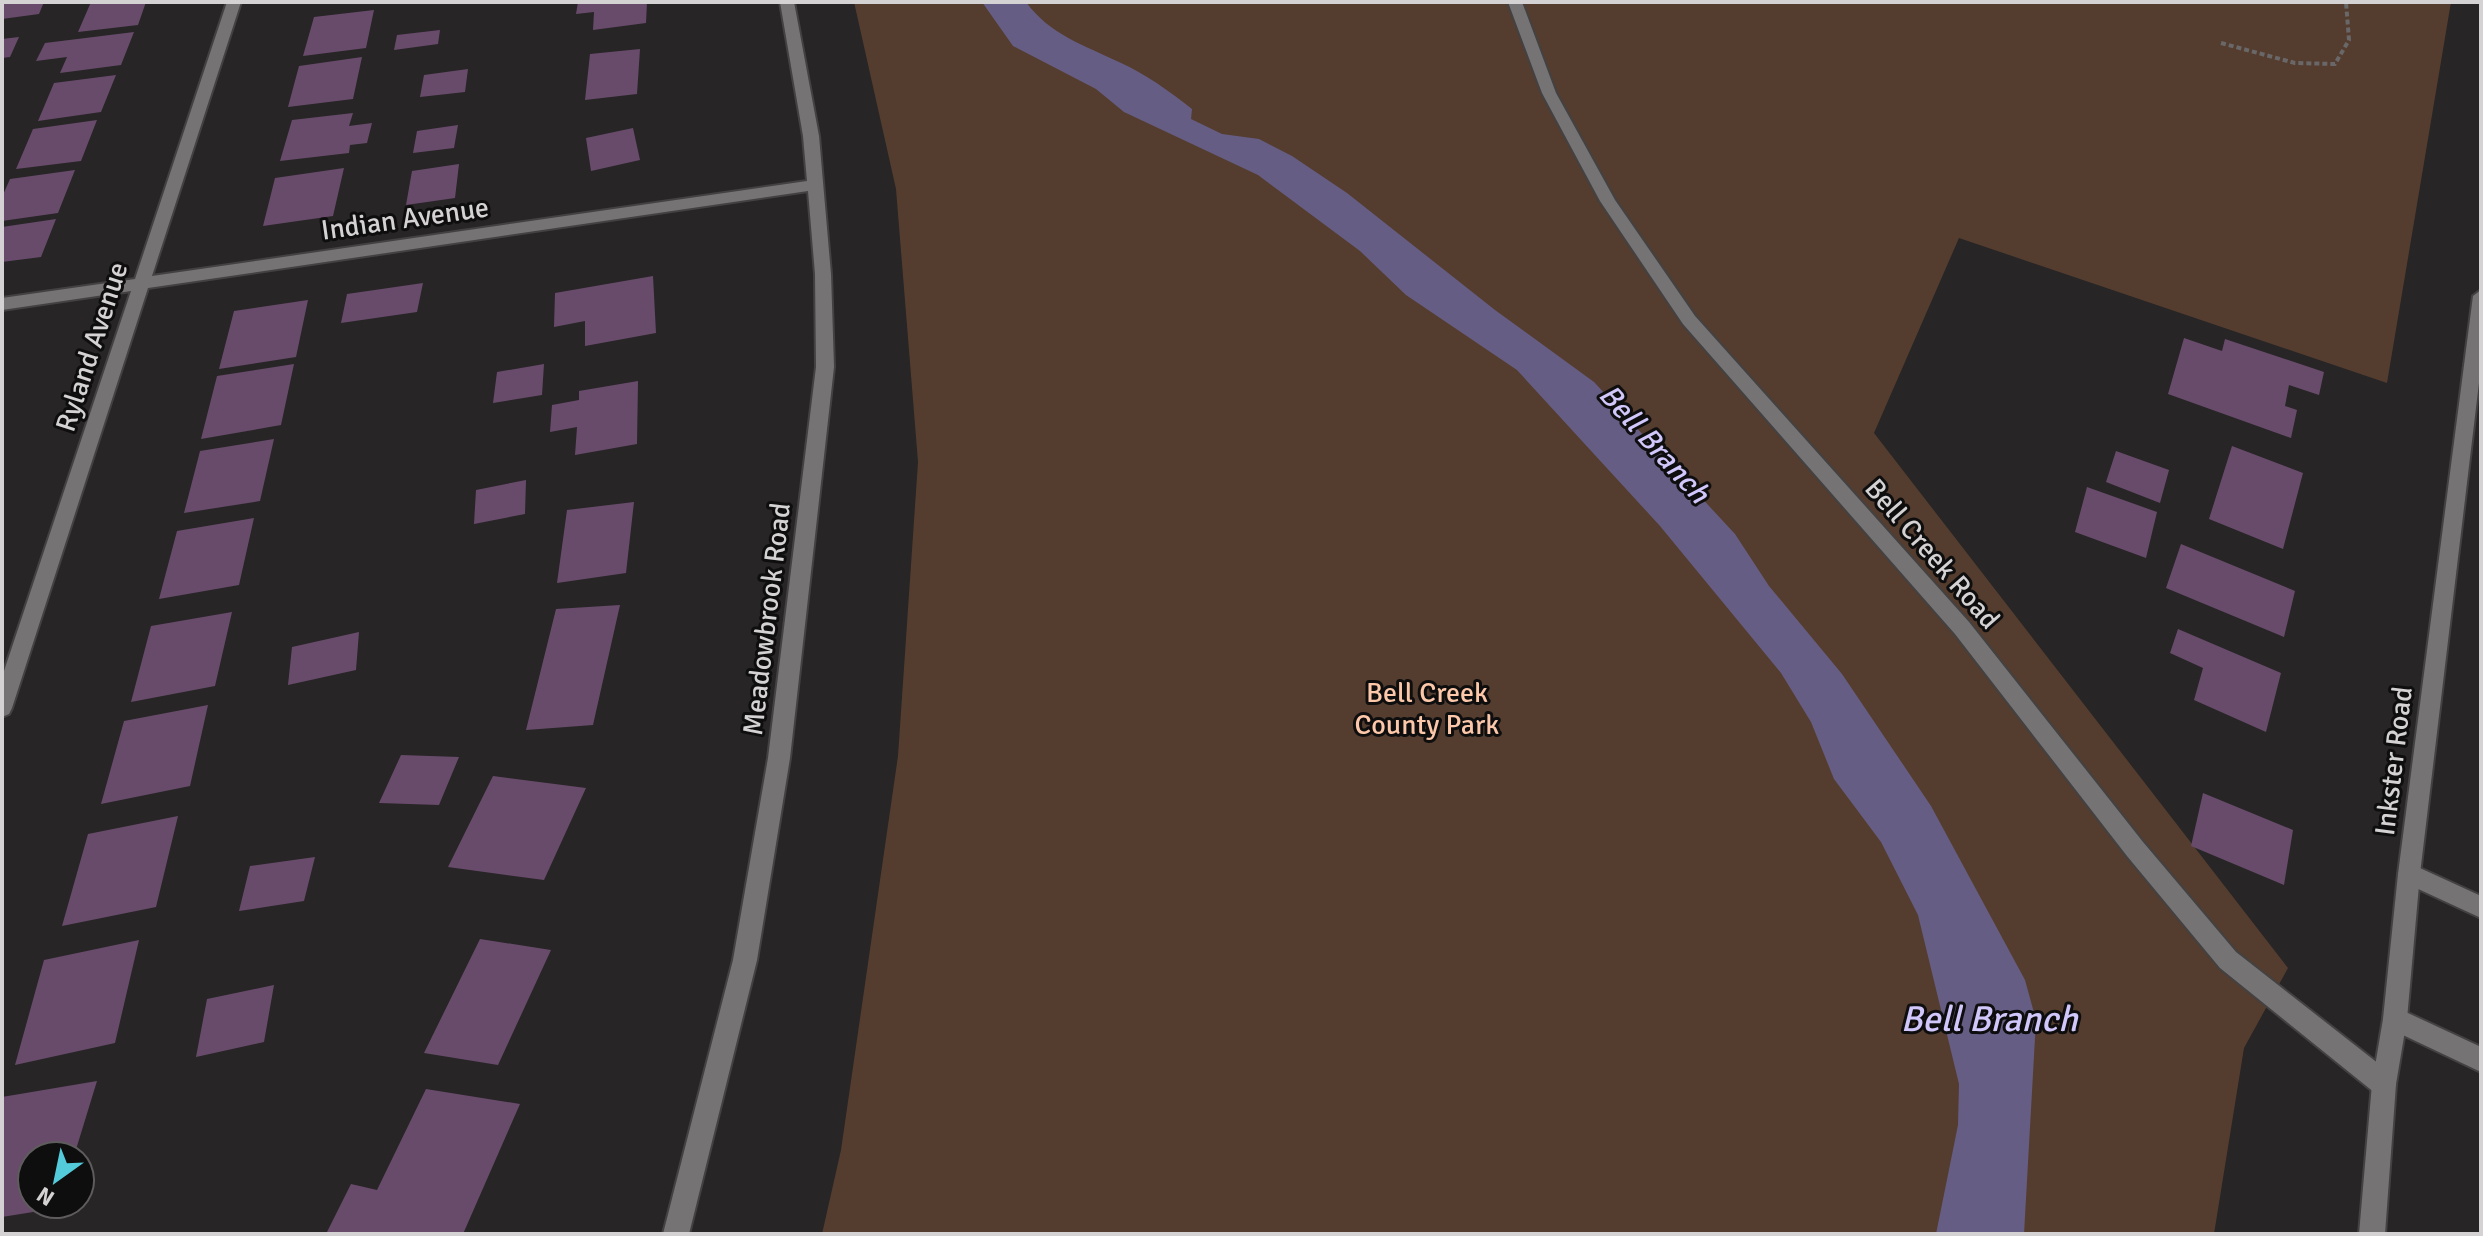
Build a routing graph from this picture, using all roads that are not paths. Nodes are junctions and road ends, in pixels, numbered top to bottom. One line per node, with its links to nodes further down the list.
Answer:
1 (234, 2): 5 (street, Ryland Avenue)
2 (787, 2): 4 (street, Meadowbrook Road)
3 (1515, 2): 13 (street, Bell Creek Road)
4 (816, 185): 5 (street, Indian Avenue); 14 (street, Meadowbrook Road)
5 (140, 284): 7 (street, Indian Avenue); 8 (street, Ryland Avenue)
6 (2481, 296): 9 (street, Inkster Road)
7 (2, 304)
8 (2, 708)
9 (2409, 874): 10 (street); 11 (street, Inkster Road)
10 (2481, 907)
11 (2395, 1019): 12 (street); 13 (street, Inkster Road)
12 (2481, 1060)
13 (2384, 1084): 15 (street, Inkster Road)
14 (676, 1234)
15 (2372, 1234)

